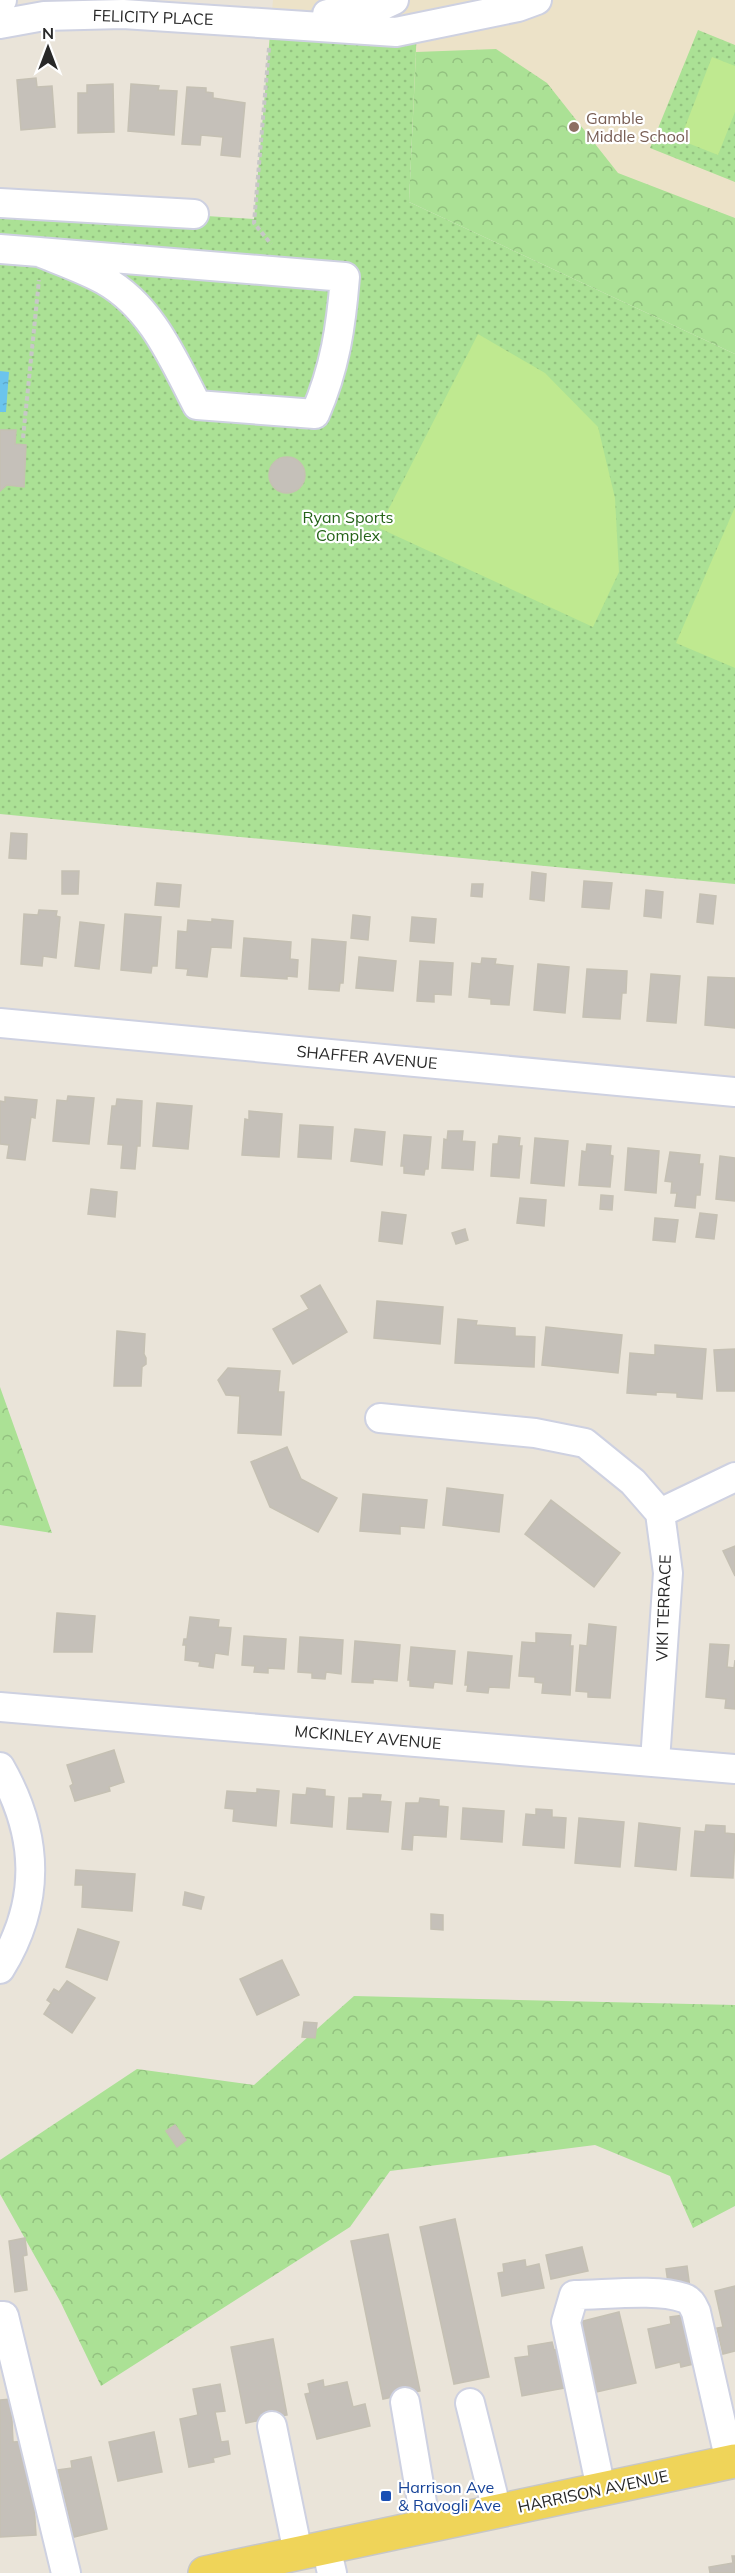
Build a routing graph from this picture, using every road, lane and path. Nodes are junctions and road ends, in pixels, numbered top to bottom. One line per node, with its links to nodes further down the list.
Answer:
1 (394, 0): 5 (street, FELICITY PLACE)
2 (537, 0): 5 (street, FELICITY PLACE)
3 (113, 7): 4 (street, FELICITY PLACE); 5 (street, FELICITY PLACE)
4 (0, 24)
5 (270, 33): 10 (path)
6 (0, 203): 7 (street)
7 (194, 214)
8 (0, 249): 9 (street)
9 (39, 252): 10 (street); 10 (street); 11 (path)
10 (276, 272)
11 (23, 438)
12 (0, 1023): 13 (street, SHAFFER AVENUE)
13 (735, 1092)
14 (380, 1418): 16 (street)
15 (735, 1477): 16 (street)
16 (660, 1513): 18 (street, VIKI TERRACE)
17 (0, 1707): 18 (street, MCKINLEY AVENUE)
18 (655, 1761): 20 (street, MCKINLEY AVENUE)
19 (0, 1767): 21 (street)
20 (735, 1769)
21 (0, 1969)
22 (1, 2310): 31 (street)
23 (405, 2402): 29 (street)
24 (470, 2403): 28 (street)
25 (272, 2426): 30 (street)
26 (732, 2462): 27 (main road, HARRISON AVENUE); 27 (street)
27 (601, 2489): 28 (main road, HARRISON AVENUE)
28 (497, 2511): 29 (main road, HARRISON AVENUE)
29 (426, 2526): 30 (main road, HARRISON AVENUE)
30 (319, 2558): 32 (main road, HARRISON AVENUE)
31 (66, 2573)
32 (205, 2573)

